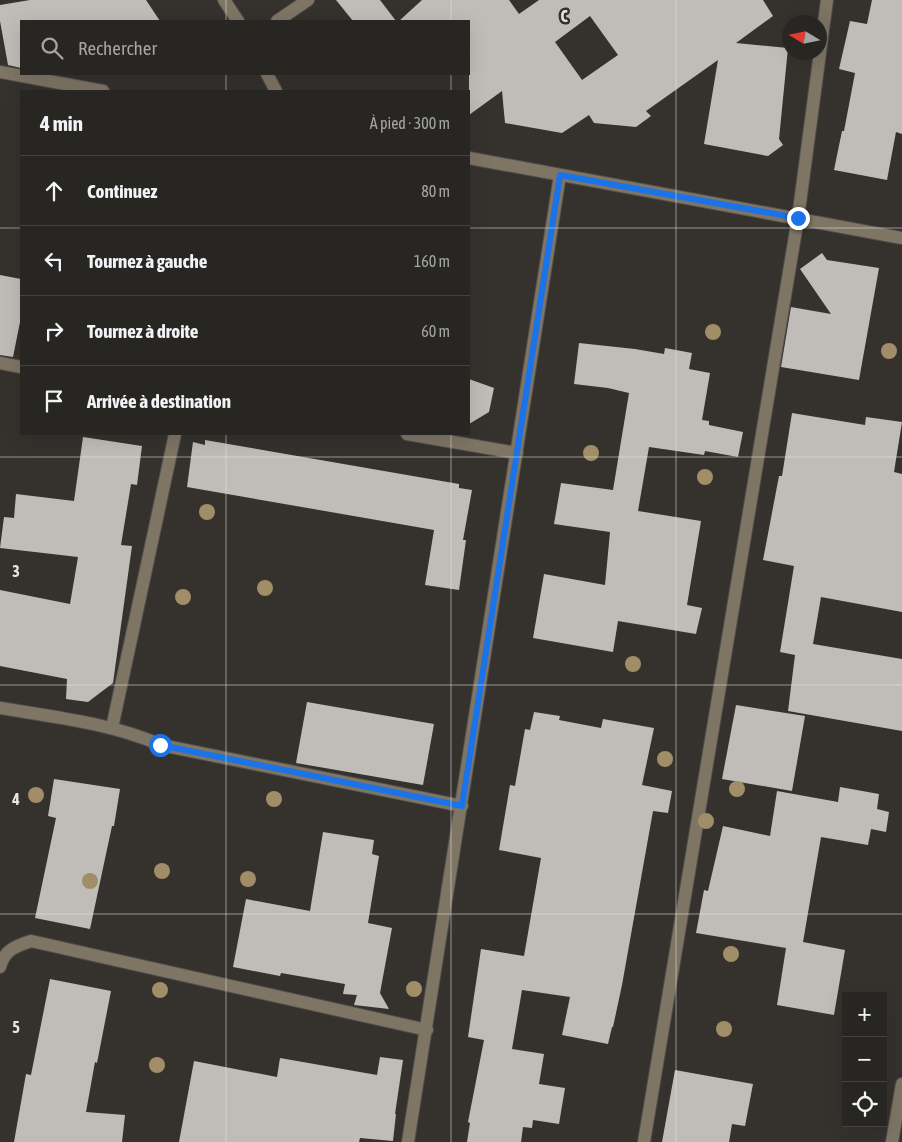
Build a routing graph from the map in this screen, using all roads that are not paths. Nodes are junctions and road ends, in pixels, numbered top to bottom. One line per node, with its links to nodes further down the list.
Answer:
1 (224, 0): 4 (street)
2 (308, 0): 5 (street)
3 (827, 0): 12 (street)
4 (237, 20)
5 (278, 20)
6 (0, 72): 8 (street)
7 (268, 75): 9 (street)
8 (98, 90)
9 (275, 90)
10 (470, 158): 11 (street)
11 (560, 175): 12 (street); 18 (street)
12 (798, 218): 13 (street); 26 (street)
13 (902, 238)
14 (0, 363): 15 (street)
15 (20, 367)
16 (175, 435): 20 (street)
17 (414, 435): 18 (street)
18 (517, 453): 21 (street)
19 (0, 708): 20 (street)
20 (112, 728): 21 (street)
21 (462, 806): 23 (street)
22 (0, 967): 23 (street)
23 (426, 1030): 25 (street)
24 (902, 1084): 27 (street)
25 (408, 1142)
26 (644, 1142)
27 (892, 1142)

